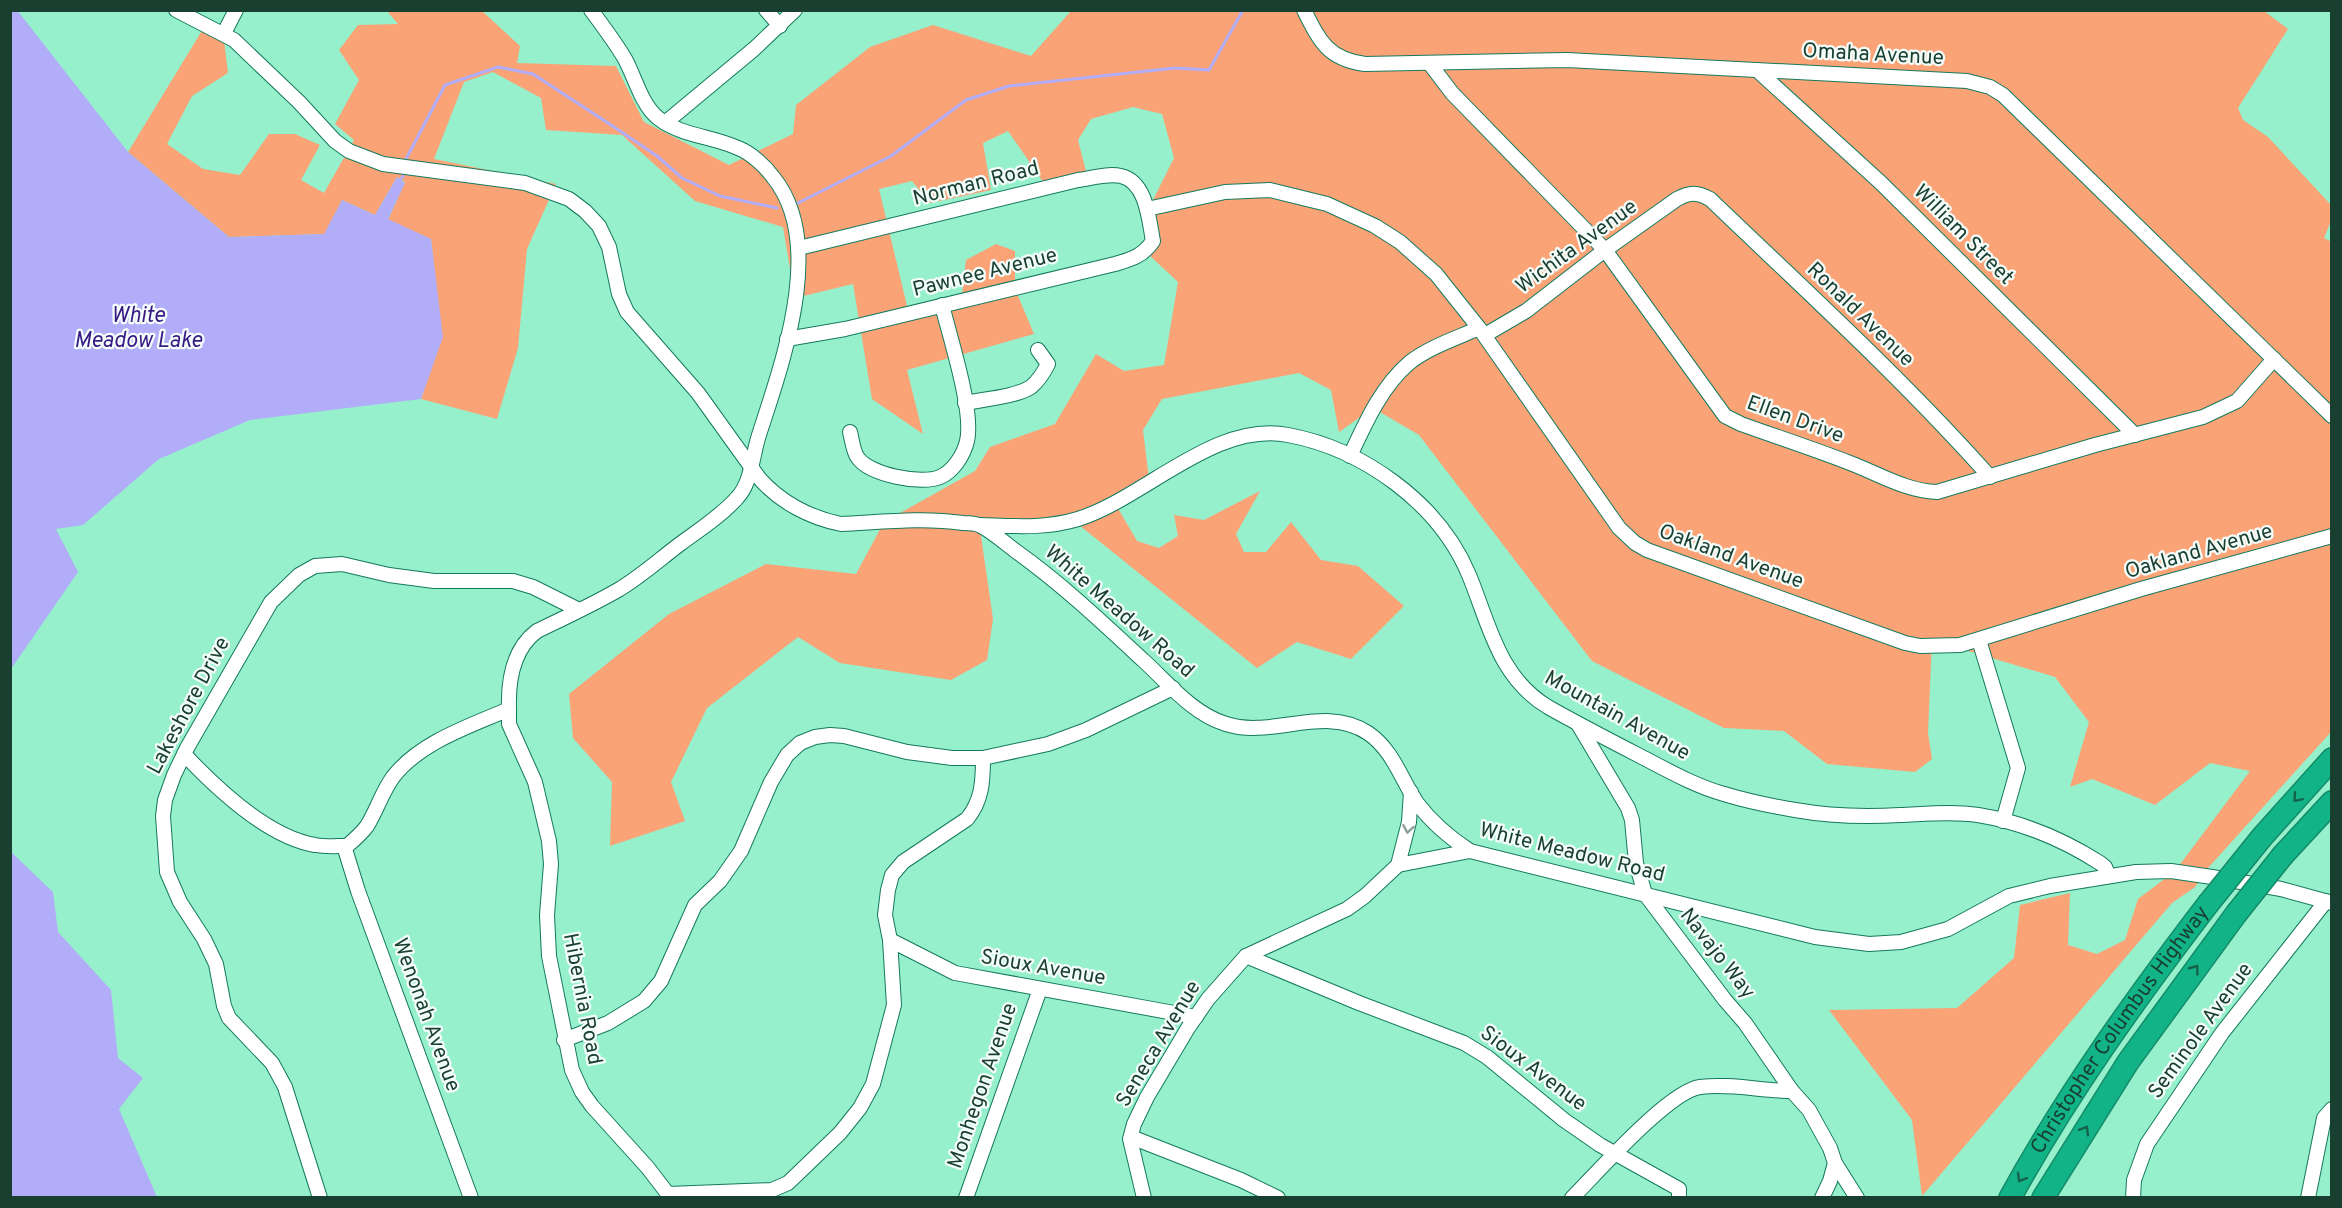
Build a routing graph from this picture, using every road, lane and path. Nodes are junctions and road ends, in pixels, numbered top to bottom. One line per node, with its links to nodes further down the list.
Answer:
1 (176, 10): 8 (street, White Meadow Road)
2 (236, 10): 8 (street)
3 (591, 10): 11 (street)
4 (766, 10): 7 (street)
5 (795, 10): 7 (street)
6 (1304, 10): 9 (street, Omaha Avenue)
7 (780, 26): 11 (street)
8 (224, 33): 26 (street, White Meadow Road)
9 (1430, 64): 10 (street, Omaha Avenue); 15 (street, Ellen Drive)
10 (1757, 70): 20 (street, Omaha Avenue); 24 (street, William Street)
11 (665, 123): 14 (street)
12 (1694, 193): 15 (street, Wichita Avenue); 27 (street, Ronald Avenue)
13 (1147, 209): 14 (street, Norman Road); 16 (street, Pawnee Avenue); 17 (street, Oakland Avenue)
14 (799, 248): 18 (street)
15 (1605, 250): 17 (street, Wichita Avenue); 27 (street, Ellen Drive)
16 (942, 305): 18 (street, Pawnee Avenue); 21 (street)
17 (1482, 332): 25 (street, Wichita Avenue); 31 (street, Oakland Avenue)
18 (787, 339): 26 (street)
19 (1038, 350): 21 (street)
20 (2274, 359): 22 (street, Omaha Avenue); 24 (street, Ellen Drive)
21 (965, 403): 23 (street)
22 (2331, 416)
23 (850, 432)
24 (2135, 435): 27 (street, Ellen Drive)
25 (1350, 456): 28 (street, Mountain Avenue); 34 (street, Mountain Avenue)
26 (751, 465): 28 (street, White Meadow Road); 30 (street)
27 (1990, 477)
28 (980, 525): 32 (street, White Meadow Road)
29 (2331, 536): 31 (street, Oakland Avenue)
30 (579, 610): 33 (street, Hibernia Road); 35 (street, Lakeshore Drive)
31 (1979, 640): 41 (street)
32 (1173, 688): 36 (street); 38 (street, White Meadow Road)
33 (509, 710): 42 (street); 53 (street, Hibernia Road)
34 (1577, 722): 41 (street, Mountain Avenue); 47 (street, Navajo Way)
35 (184, 754): 42 (street); 60 (street, Lakeshore Drive)
36 (983, 758): 49 (street); 53 (street)
37 (2331, 759): 69 (highway, Christopher Columbus Highway, one-way to 69, bridge)
38 (1411, 792): 44 (street, White Meadow Road); 45 (street, one-way to 45)
39 (2331, 802): 43 (highway, Christopher Columbus Highway)
40 (2331, 814): 43 (highway)
41 (2003, 821): 46 (street, Mountain Avenue)
42 (344, 846): 61 (street, Wenonah Avenue)
43 (2290, 848): 70 (highway, Christopher Columbus Highway, one-way to 43, bridge)
44 (1470, 851): 45 (street); 47 (street, White Meadow Road)
45 (1398, 865): 50 (street, Seneca Avenue)
46 (2109, 876): 47 (street, White Meadow Road); 48 (street, White Meadow Road)
47 (1645, 894): 54 (street, Navajo Way)
48 (2329, 902): 71 (street, Seminole Avenue)
49 (890, 940): 51 (street, Sioux Avenue); 59 (street)
50 (1246, 956): 52 (street, Seneca Avenue); 57 (street, Sioux Avenue)
51 (1040, 990): 52 (street, Sioux Avenue); 62 (street, Monhegon Avenue)
52 (1196, 1017): 56 (street, Seneca Avenue)
53 (564, 1040): 59 (street, Hibernia Road)
54 (1792, 1091): 57 (street); 58 (street, Navajo Way)
55 (2330, 1110): 72 (street)
56 (1131, 1137): 63 (street, Seneca Avenue); 64 (street)
57 (1616, 1153): 65 (street); 66 (street, Sioux Avenue)
58 (1835, 1163): 67 (street); 68 (street, Navajo Way)
59 (669, 1196)
60 (320, 1197)
61 (471, 1197)
62 (966, 1197)
63 (1144, 1197)
64 (1278, 1197)
65 (1572, 1197)
66 (1679, 1197)
67 (1822, 1197)
68 (1857, 1197)
69 (2010, 1197)
70 (2043, 1197)
71 (2133, 1197)
72 (2308, 1197)

